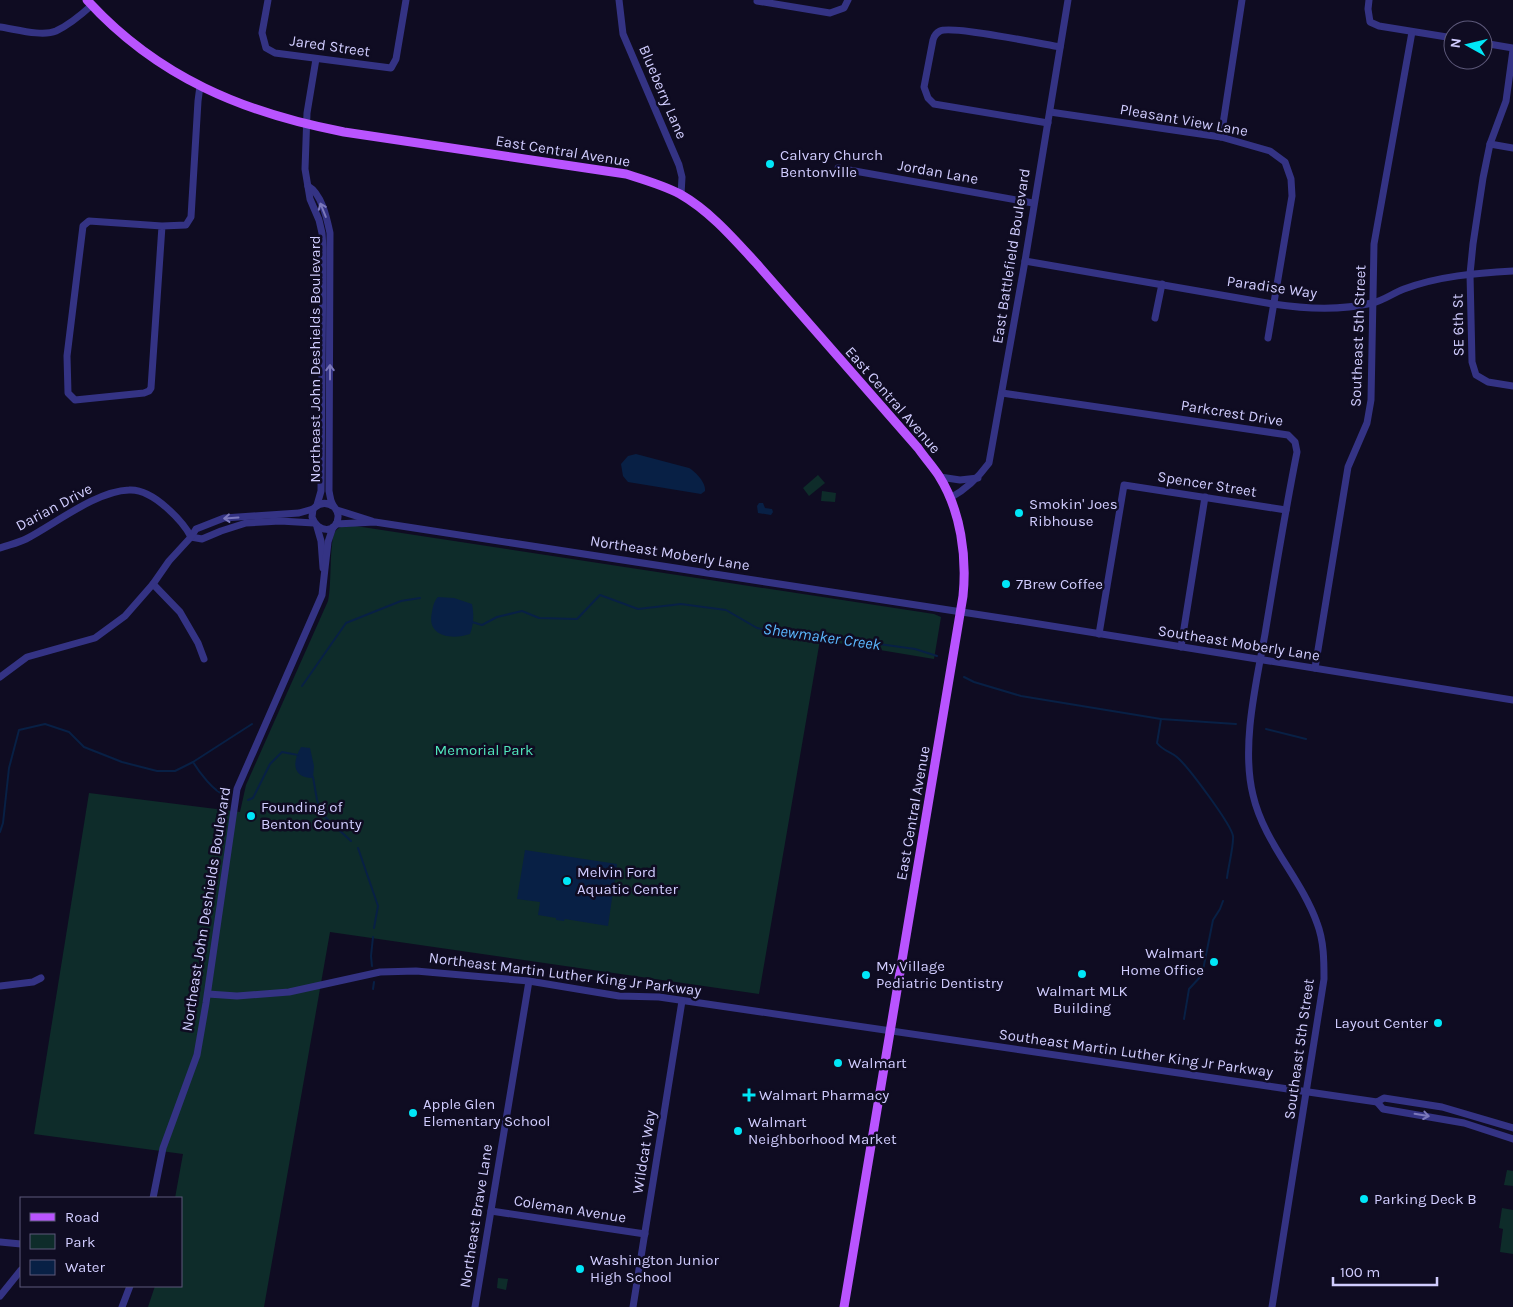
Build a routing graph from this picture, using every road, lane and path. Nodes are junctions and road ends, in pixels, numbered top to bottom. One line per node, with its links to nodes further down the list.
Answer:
1 (268, 0): 16 (street, Jared Street)
2 (406, 0): 16 (street, Jared Street)
3 (619, 0): 26 (street, Blueberry Lane)
4 (848, 0): 8 (street)
5 (1068, 0): 14 (street, East Battlefield Boulevard)
6 (1242, 0): 21 (street)
7 (1369, 0): 11 (street)
8 (756, 1)
9 (89, 3): 10 (street); 17 (main road, East Central Avenue)
10 (0, 27)
11 (1412, 32): 12 (street); 33 (street, Southeast 5th Street)
12 (1443, 37)
13 (1493, 45): 15 (street)
14 (1060, 47): 18 (street, East Battlefield Boulevard); 19 (street)
15 (1513, 49): 22 (street, SE 6th St)
16 (316, 59): 20 (street, Northeast John Deshields Boulevard)
17 (200, 86): 20 (main road, East Central Avenue); 28 (street)
18 (1050, 112): 19 (street, East Battlefield Boulevard); 21 (street, Pleasant View Lane)
19 (1048, 123): 27 (street, East Battlefield Boulevard)
20 (306, 124): 25 (street, Northeast John Deshields Boulevard); 26 (main road, East Central Avenue)
21 (1221, 137): 34 (street, Pleasant View Lane)
22 (1490, 144): 23 (street); 31 (street, SE 6th St)
23 (1513, 148)
24 (838, 168): 27 (street, Jordan Lane)
25 (308, 186): 43 (street, Northeast John Deshields Boulevard); 44 (street, Northeast John Deshields Boulevard, one-way to 25)
26 (681, 195): 39 (main road, East Central Avenue)
27 (1033, 203): 29 (street, East Battlefield Boulevard)
28 (162, 226): 28 (street)
29 (1025, 261): 32 (street, Paradise Way); 38 (street, East Battlefield Boulevard)
30 (1513, 271): 31 (street, Paradise Way)
31 (1470, 274): 33 (street, Paradise Way); 37 (street, SE 6th St)
32 (1162, 284): 34 (street, Paradise Way); 35 (street)
33 (1374, 303): 34 (street, Paradise Way); 58 (street, Southeast 5th Street)
34 (1273, 304): 36 (street, Pleasant View Lane)
35 (1155, 318)
36 (1268, 338)
37 (1513, 386)
38 (1002, 393): 40 (street, East Battlefield Boulevard); 45 (street, Parkcrest Drive)
39 (940, 477): 40 (street); 42 (main road, East Central Avenue)
40 (978, 478): 42 (street, East Battlefield Boulevard)
41 (1205, 497): 45 (street, Spencer Street); 54 (street, Spencer Street); 55 (street)
42 (950, 498): 53 (main road, East Central Avenue)
43 (315, 507): 44 (street); 47 (street); 49 (street, one-way to 49)
44 (336, 508): 46 (street, Northeast Moberly Lane); 48 (street)
45 (1286, 510): 57 (street, Parkcrest Drive)
46 (375, 522): 48 (street, Northeast Moberly Lane); 53 (street, Northeast Moberly Lane)
47 (315, 525): 48 (street); 49 (street); 51 (street, Northeast John Deshields Boulevard)
48 (335, 525): 51 (street, Northeast John Deshields Boulevard)
49 (191, 537): 50 (street, Darian Drive); 52 (street)
50 (0, 548)
51 (324, 574): 64 (street, Northeast John Deshields Boulevard)
52 (153, 584): 56 (street); 59 (street)
53 (962, 612): 54 (street, Southeast Moberly Lane); 66 (main road, East Central Avenue)
54 (1100, 634): 55 (street, Southeast Moberly Lane)
55 (1180, 647): 57 (street, Southeast Moberly Lane)
56 (204, 659)
57 (1260, 660): 58 (street, Southeast Moberly Lane); 67 (street, Southeast 5th Street)
58 (1315, 668): 60 (street, Southeast Moberly Lane)
59 (0, 677)
60 (1513, 700)
61 (41, 978): 63 (street)
62 (529, 981): 64 (street, Northeast Martin Luther King Jr Parkway); 65 (street, Northeast Martin Luther King Jr Parkway); 72 (street, Northeast Brave Lane)
63 (0, 986)
64 (208, 994): 71 (street, Northeast John Deshields Boulevard)
65 (682, 1001): 66 (street, Northeast Martin Luther King Jr Parkway); 73 (street, Wildcat Way)
66 (890, 1031): 67 (street, Southeast Martin Luther King Jr Parkway); 82 (main road, East Central Avenue)
67 (1307, 1091): 68 (street, Southeast Martin Luther King Jr Parkway); 83 (street, Southeast 5th Street)
68 (1377, 1102): 69 (street, Southeast Martin Luther King Jr Parkway); 70 (street, Southeast Martin Luther King Jr Parkway, one-way to 70)
69 (1513, 1128)
70 (1513, 1139)
71 (153, 1197)
72 (491, 1211): 73 (street, Coleman Avenue); 80 (street, Northeast Brave Lane)
73 (645, 1234): 81 (street, Wildcat Way)
74 (0, 1242): 75 (street)
75 (20, 1244)
76 (20, 1271): 78 (street)
77 (130, 1287): 79 (street)
78 (0, 1296)
79 (122, 1307)
80 (475, 1307)
81 (633, 1307)
82 (844, 1307)
83 (1272, 1307)

